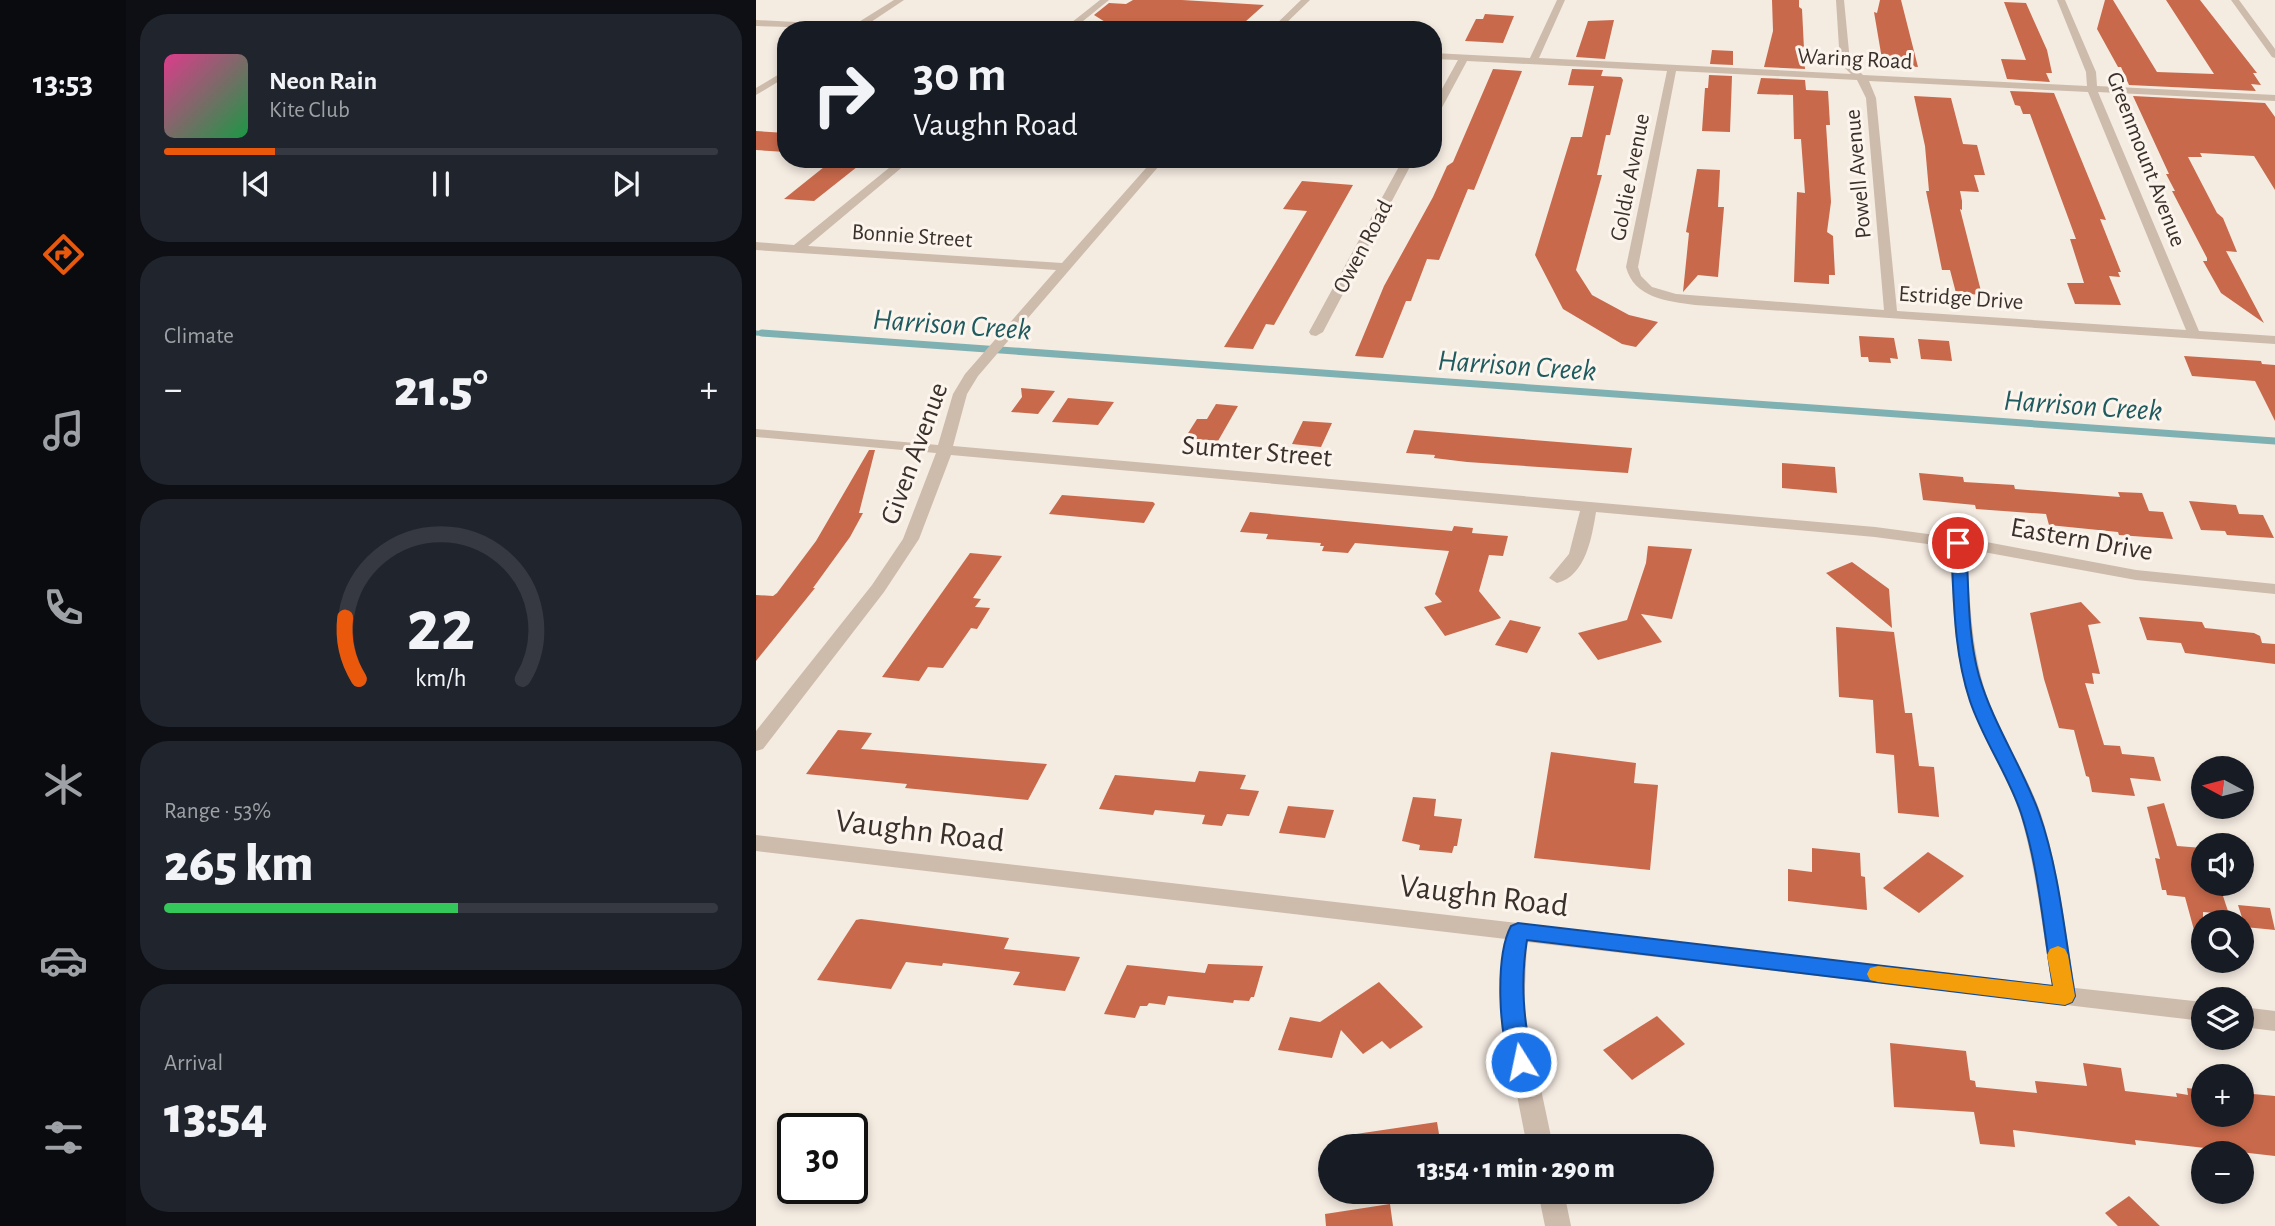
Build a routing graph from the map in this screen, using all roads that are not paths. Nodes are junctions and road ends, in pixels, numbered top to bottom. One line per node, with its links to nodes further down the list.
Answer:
1 (900, 0): 8 (street)
2 (1105, 0): 9 (street)
3 (1306, 0): 10 (street)
4 (1561, 0): 16 (street)
5 (1840, 0): 18 (street, Powell Avenue)
6 (2061, 0): 20 (street, Greenmount Avenue)
7 (2235, 0): 13 (street)
8 (867, 21)
9 (1078, 21)
10 (1284, 21)
11 (756, 23): 12 (street)
12 (777, 24)
13 (2275, 55)
14 (1442, 57): 15 (street, Waring Road)
15 (1464, 58): 16 (street, Waring Road); 22 (street)
16 (1533, 61): 17 (street, Waring Road)
17 (1672, 68): 18 (street, Waring Road); 30 (street, Goldie Avenue)
18 (1859, 77): 20 (street, Waring Road); 31 (street, Powell Avenue)
19 (777, 79): 21 (street)
20 (2092, 89): 23 (street, Waring Road); 33 (street, Greenmount Avenue)
21 (756, 92)
22 (1442, 98)
23 (2275, 98)
24 (895, 168): 28 (street)
25 (1152, 168): 29 (street, Given Avenue)
26 (1404, 168): 32 (street, Owen Road)
27 (756, 246): 28 (street, Bonnie Street)
28 (797, 248): 29 (street, Bonnie Street)
29 (1066, 267): 36 (street, Given Avenue)
30 (1647, 288): 31 (street, Estridge Drive)
31 (1891, 313): 33 (street, Estridge Drive)
32 (1316, 332)
33 (2194, 334): 34 (street, Estridge Drive)
34 (2275, 340)
35 (756, 433): 36 (street, Sumter Street)
36 (945, 449): 37 (street, Sumter Street); 42 (street, Given Avenue)
37 (1589, 506): 38 (street, Sumter Street); 40 (street)
38 (1754, 520): 39 (street, Eastern Drive)
39 (1958, 543): 41 (street, Eastern Drive); 45 (street)
40 (1557, 578)
41 (2275, 589)
42 (756, 744)
43 (756, 843): 44 (street, Vaughn Road)
44 (1518, 931): 45 (street, Vaughn Road); 49 (street)
45 (2065, 996): 46 (street, Vaughn Road)
46 (2191, 1011)
47 (2254, 1018): 48 (street)
48 (2275, 1021)
49 (1538, 1134)
50 (1553, 1204): 51 (street)
51 (1558, 1226)

